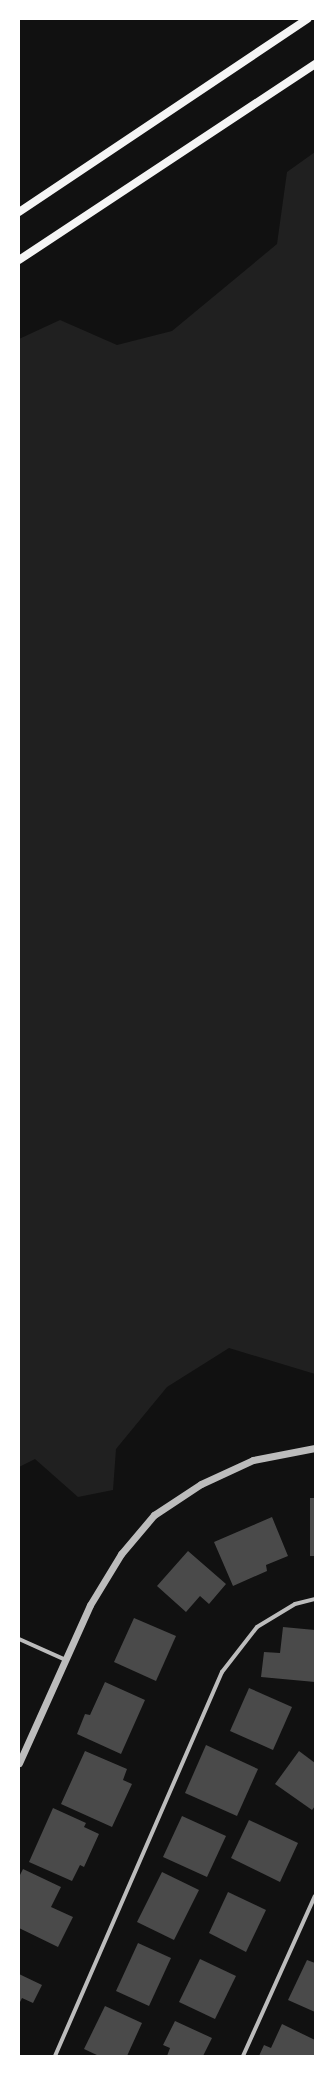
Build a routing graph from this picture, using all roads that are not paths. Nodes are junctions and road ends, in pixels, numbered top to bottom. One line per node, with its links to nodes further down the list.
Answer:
1 (307, 19): 3 (main road)
2 (315, 64): 4 (main road)
3 (19, 212)
4 (19, 260)
5 (315, 1448): 8 (street)
6 (315, 1599): 11 (street)
7 (19, 1638): 8 (street)
8 (66, 1660): 9 (street)
9 (19, 1763)
10 (315, 1896): 12 (street)
11 (55, 2056)
12 (243, 2056)

